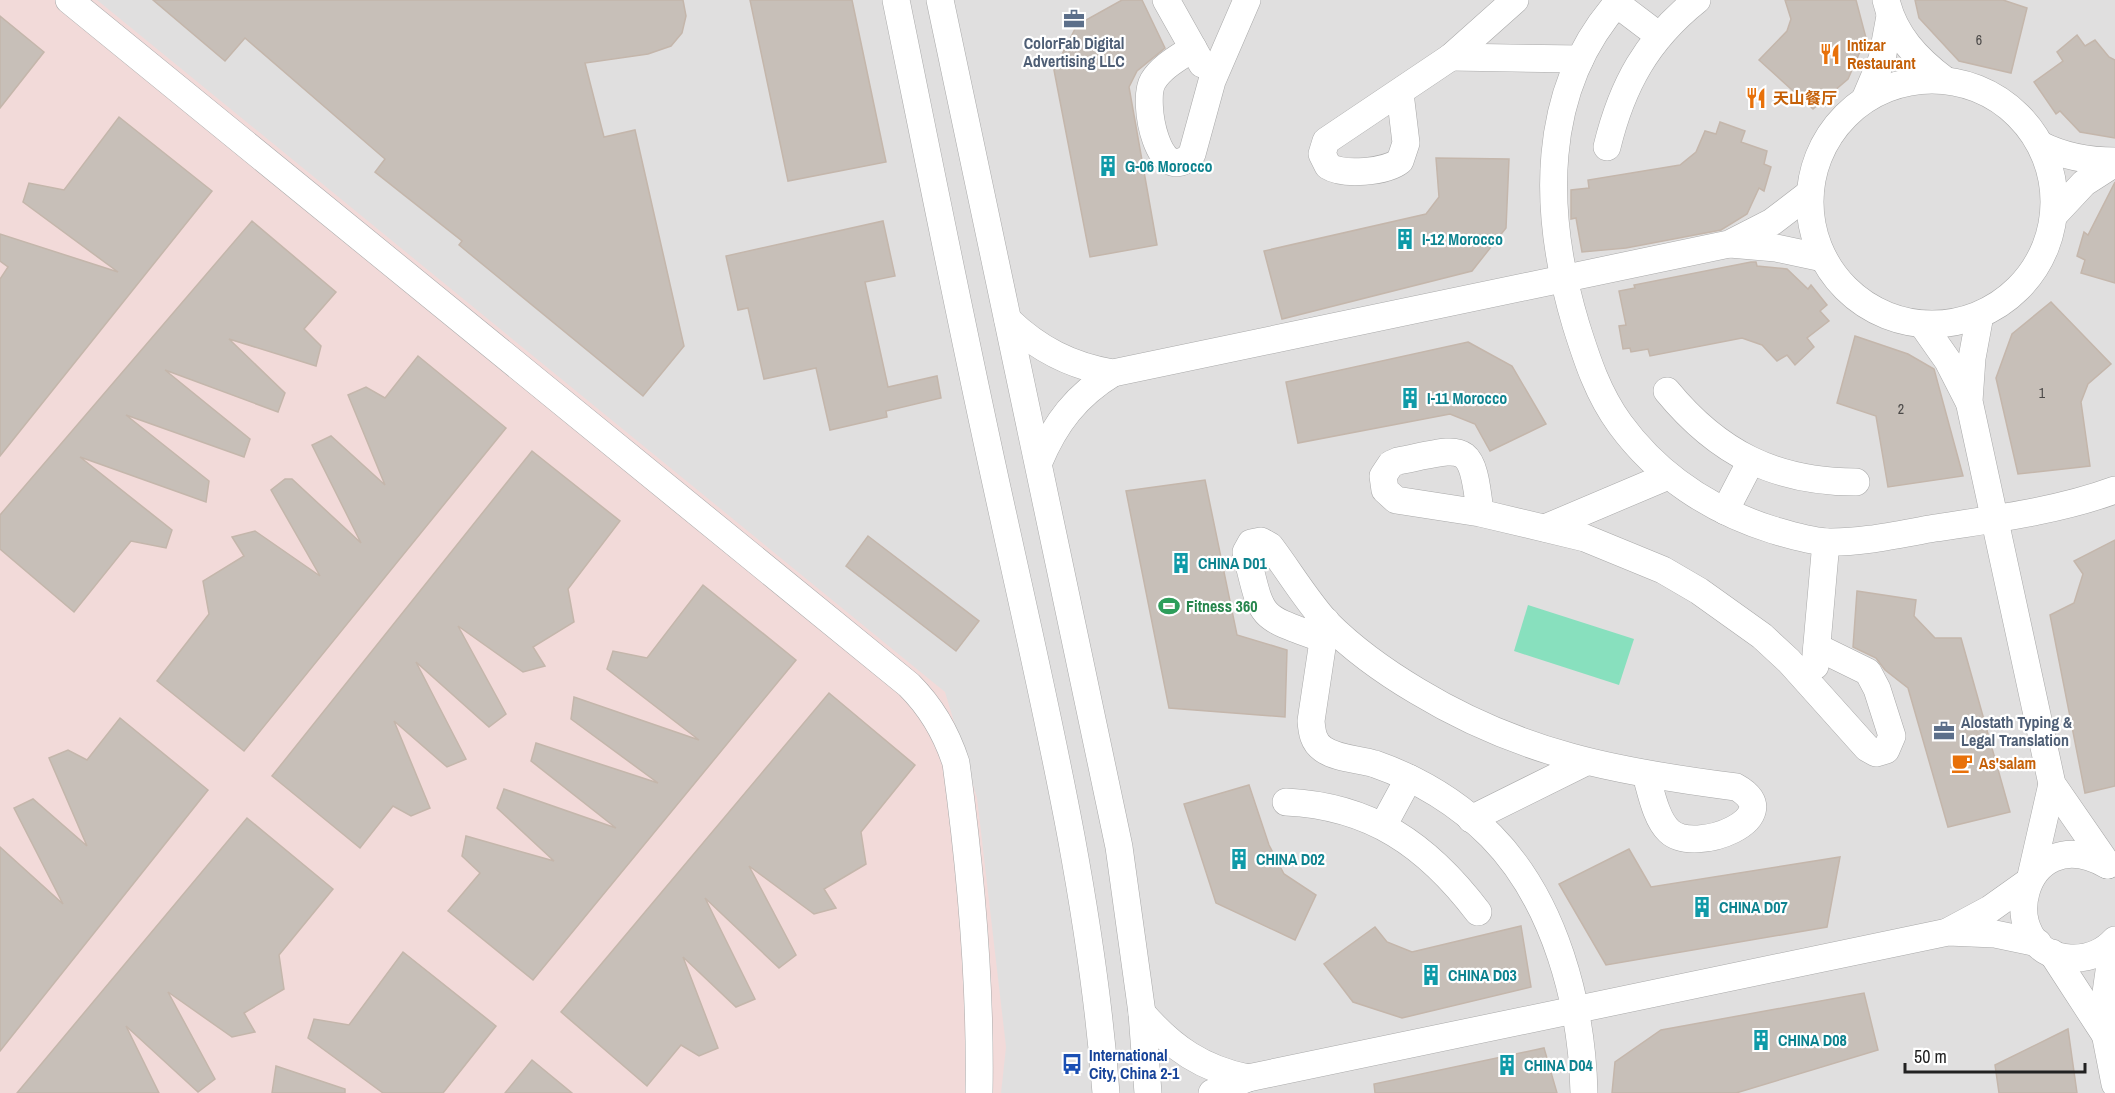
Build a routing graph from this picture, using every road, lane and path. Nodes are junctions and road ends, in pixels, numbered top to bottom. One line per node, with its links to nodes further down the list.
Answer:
1 (69, 0): 64 (street)
2 (896, 0): 65 (street)
3 (925, 0): 15 (street)
4 (940, 0): 15 (street)
5 (1166, 0): 12 (street)
6 (1246, 0): 17 (street)
7 (1515, 0): 13 (street)
8 (1697, 0): 11 (street)
9 (1619, 2): 11 (street); 14 (street)
10 (1888, 8): 16 (street); 19 (street)
11 (1658, 34): 21 (street)
12 (1193, 48): 17 (street); 17 (street)
13 (1451, 57): 14 (street); 18 (street)
14 (1580, 59): 27 (street)
15 (953, 62): 29 (street)
16 (1945, 80): 19 (street); 20 (street)
17 (1212, 81)
18 (1400, 93)
19 (1865, 99): 23 (street)
20 (2041, 145): 22 (street); 24 (street)
21 (1607, 147)
22 (2115, 162): 24 (street)
23 (1809, 193): 25 (street); 26 (street)
24 (2055, 214): 28 (street)
25 (1728, 244): 26 (street); 27 (street)
26 (1823, 258): 30 (street)
27 (1564, 278): 31 (street); 36 (street)
28 (1980, 315): 30 (street); 33 (street)
29 (1008, 320): 31 (street); 35 (street)
30 (1922, 324): 33 (street)
31 (1113, 373): 35 (street)
32 (1667, 391): 34 (street)
33 (1969, 401): 41 (street)
34 (1751, 461): 37 (street); 39 (street)
35 (1039, 462): 60 (street)
36 (1668, 476): 39 (street); 42 (street)
37 (1856, 482)
38 (2115, 490): 41 (street)
39 (1725, 511): 43 (street)
40 (1480, 513): 42 (street)
41 (1994, 519): 43 (street); 49 (street)
42 (1545, 528): 45 (street)
43 (1826, 542): 44 (street)
44 (1817, 647): 45 (street); 45 (street)
45 (1813, 688)
46 (1586, 762): 47 (street); 48 (street); 51 (street)
47 (1646, 775)
48 (1409, 778): 51 (street); 52 (street)
49 (2052, 784): 53 (street); 54 (street)
50 (1286, 802): 52 (street)
51 (1471, 819): 59 (street)
52 (1383, 826): 55 (street)
53 (2112, 869): 54 (street)
54 (2030, 879): 56 (street); 58 (street)
55 (1478, 912)
56 (1948, 932): 58 (street); 59 (street)
57 (2114, 941): 58 (street); 61 (street)
58 (2045, 948): 61 (street)
59 (1573, 1010): 62 (street); 68 (street)
60 (1142, 1013): 62 (street); 66 (street)
61 (2105, 1034): 63 (street)
62 (1248, 1078): 67 (street)
63 (2115, 1084)
64 (979, 1093)
65 (1106, 1093)
66 (1148, 1093)
67 (1212, 1093)
68 (1584, 1093)

